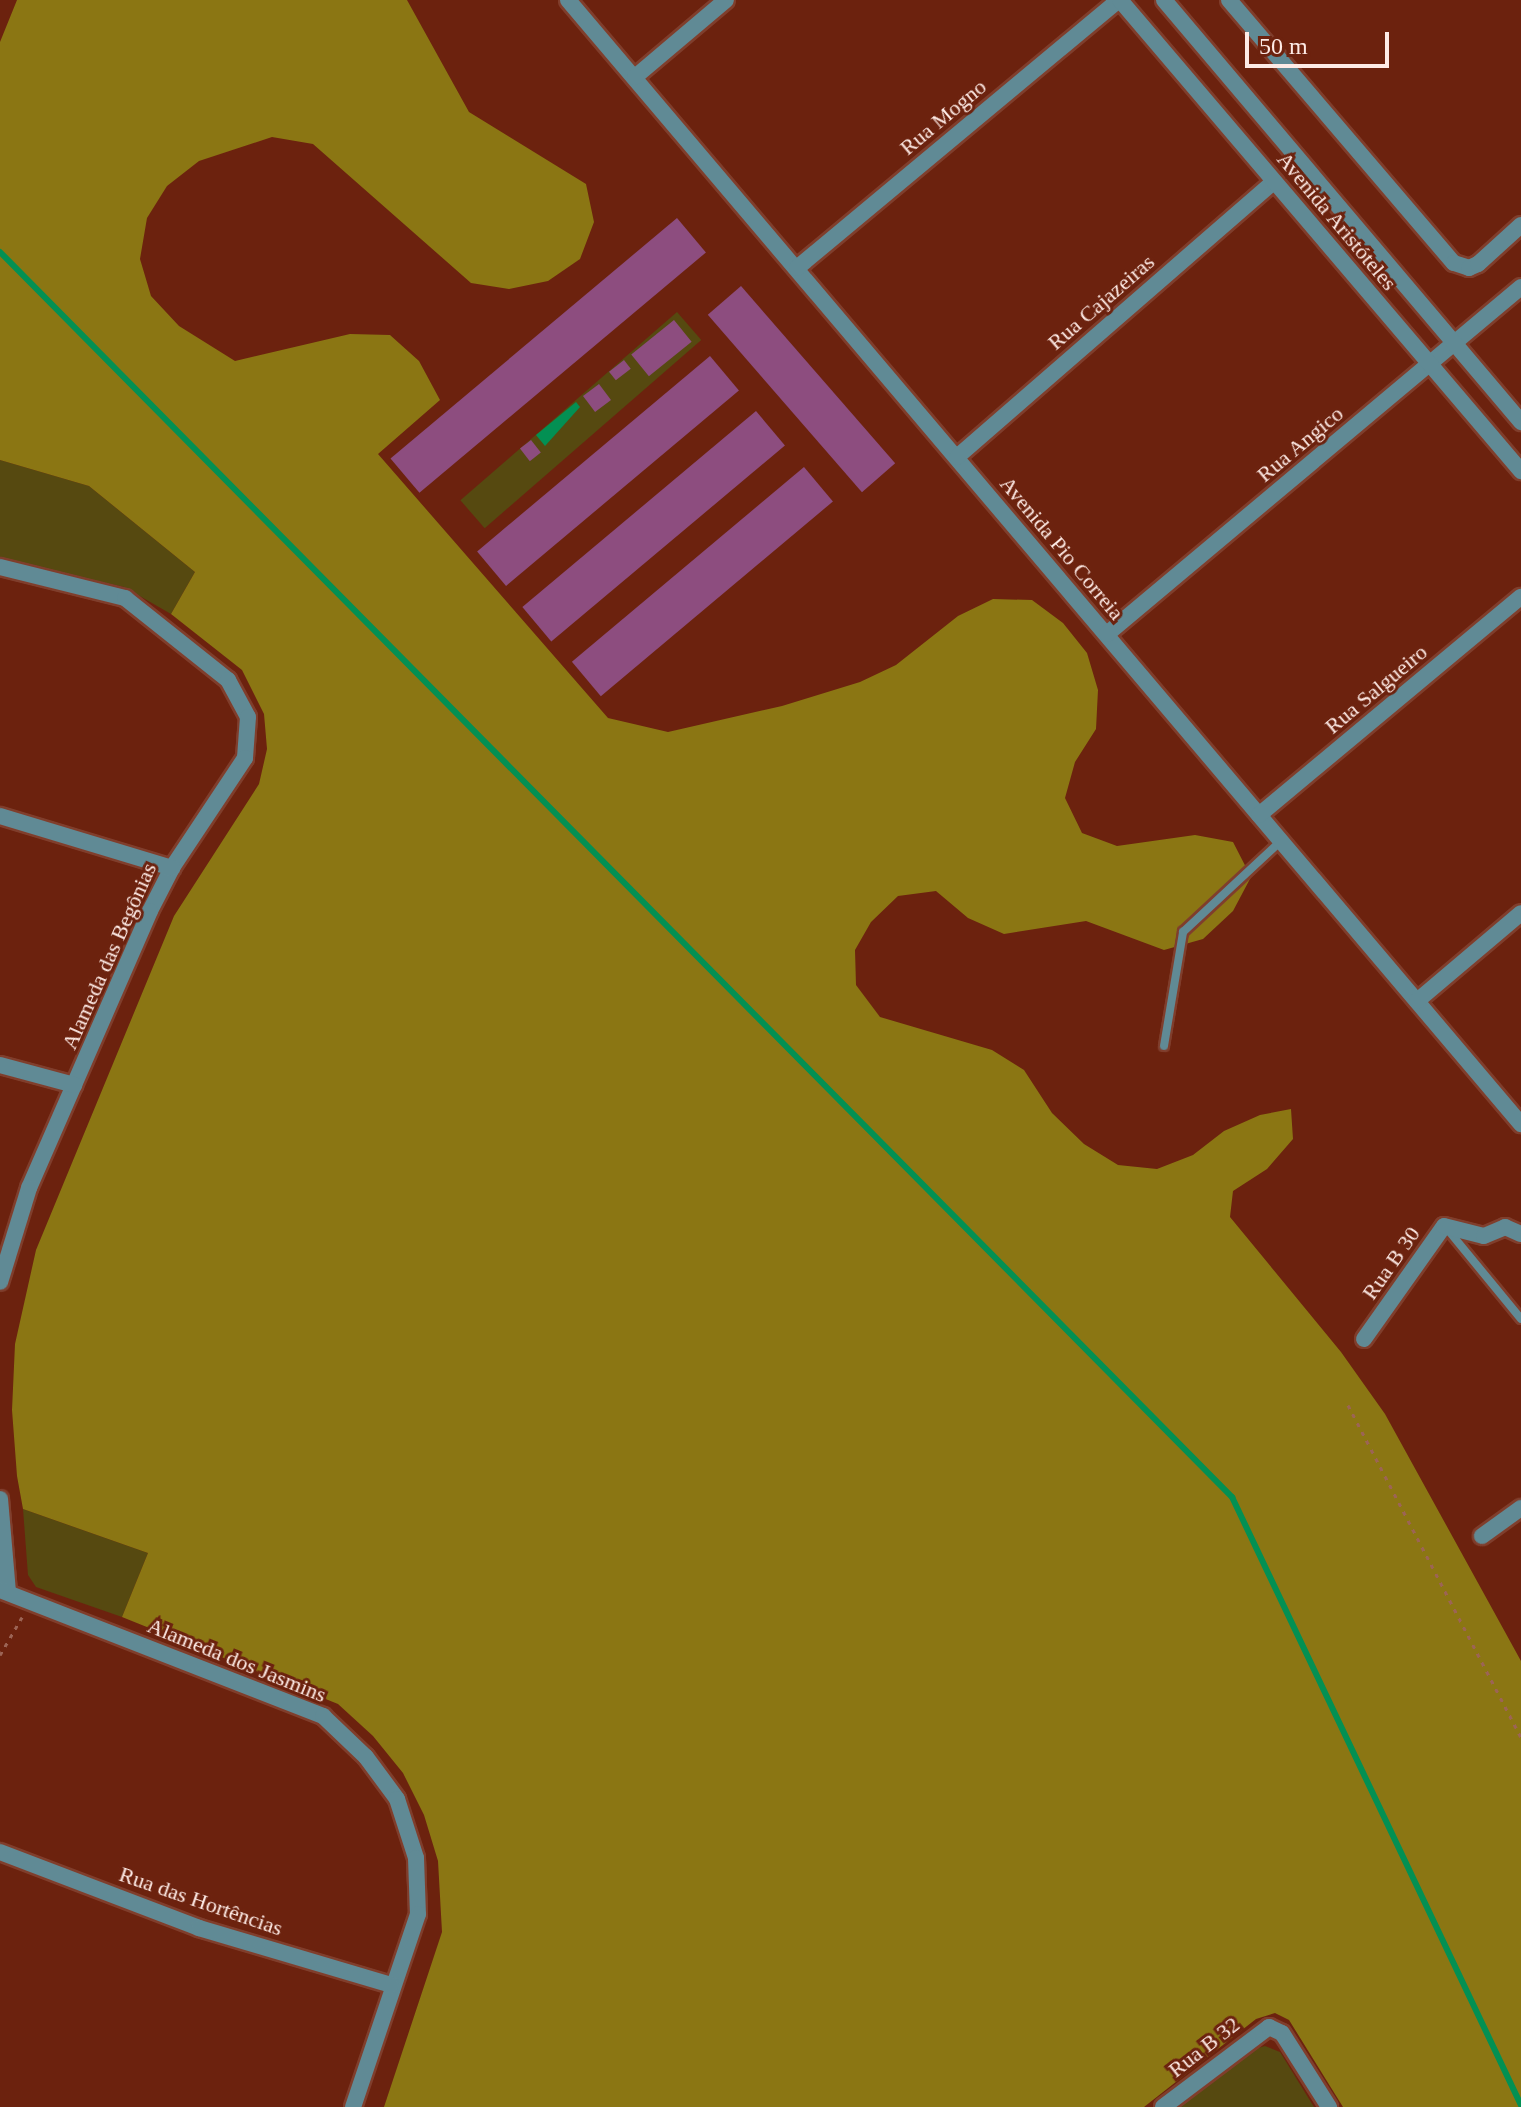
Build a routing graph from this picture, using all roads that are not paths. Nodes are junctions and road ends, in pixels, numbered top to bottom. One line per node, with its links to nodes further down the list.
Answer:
1 (568, 0): 6 (street, Avenida Pio Correia)
2 (726, 0): 6 (street)
3 (1119, 0): 7 (street, Avenida Aristóteles); 9 (street, Rua Mogno)
4 (1164, 0): 11 (street, Avenida Aristóteles)
5 (1229, 0): 8 (street)
6 (635, 77): 9 (street, Avenida Pio Correia)
7 (1274, 181): 12 (street, Avenida Aristóteles); 14 (street, Rua Cajazeiras)
8 (1521, 225)
9 (797, 268): 14 (street, Avenida Pio Correia)
10 (1521, 287): 11 (street, Rua Angico)
11 (1456, 345): 12 (street, Rua Angico); 13 (street, Avenida Aristóteles)
12 (1430, 364): 15 (street, Avenida Aristóteles); 18 (street, Rua Angico)
13 (1521, 422)
14 (957, 457): 18 (street, Avenida Pio Correia)
15 (1521, 471)
16 (0, 567): 22 (street, Alameda das Begônias)
17 (1521, 597): 19 (street, Rua Salgueiro)
18 (1107, 634): 19 (street, Avenida Pio Correia)
19 (1259, 815): 21 (street, Avenida Pio Correia)
20 (0, 816): 22 (street)
21 (1281, 841): 24 (street, Avenida Pio Correia); 25 (lane)
22 (172, 868): 27 (street, Alameda das Begônias)
23 (1521, 913): 24 (street)
24 (1417, 1001): 28 (street, Avenida Pio Correia)
25 (1164, 1046)
26 (0, 1065): 27 (street)
27 (74, 1085): 31 (street, Alameda das Begônias)
28 (1521, 1124)
29 (1444, 1226): 30 (street, Rua B 30); 32 (lane); 33 (street, Rua B 30)
30 (1521, 1234)
31 (0, 1282)
32 (1521, 1319)
33 (1364, 1339)
34 (0, 1499): 37 (street)
35 (1521, 1508): 36 (street)
36 (1482, 1536)
37 (4, 1591): 39 (street, Alameda dos Jasmins)
38 (0, 1852): 39 (street, Rua das Hortências)
39 (391, 1985): 40 (street, Alameda dos Jasmins)
40 (353, 2107)
41 (1163, 2107): 42 (street, Rua B 32)
42 (1329, 2107)

